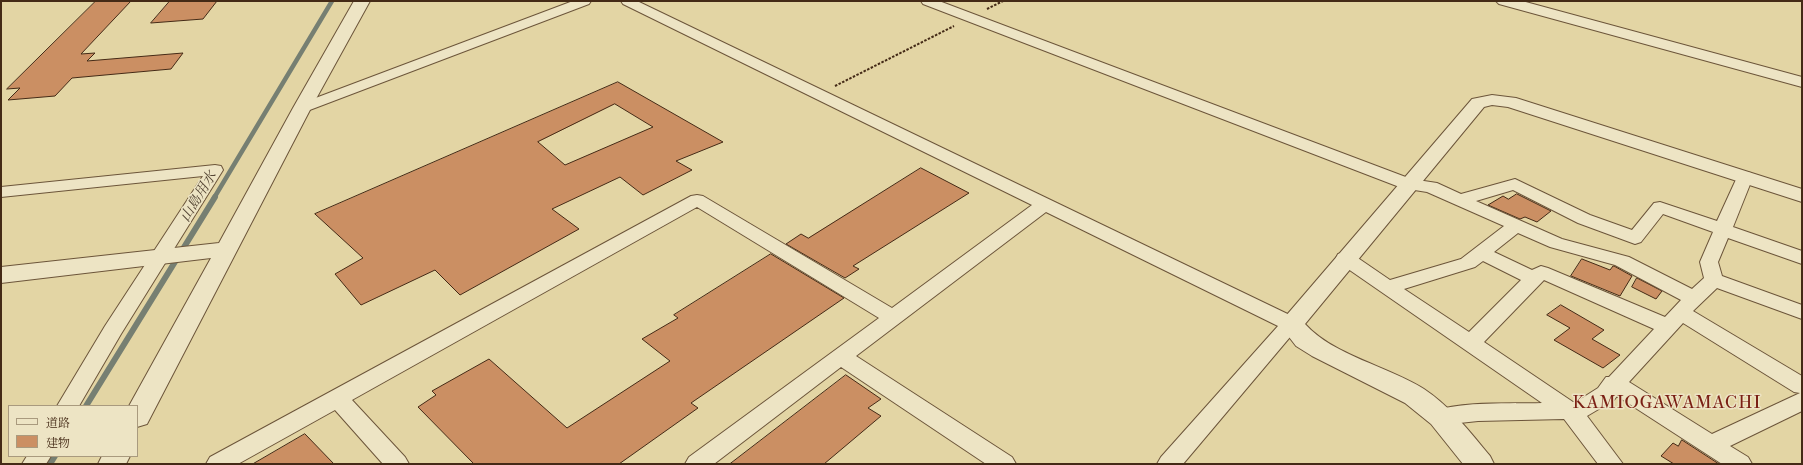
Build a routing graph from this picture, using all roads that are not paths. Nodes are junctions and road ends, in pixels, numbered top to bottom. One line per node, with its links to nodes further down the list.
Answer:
1 (362, 1): 7 (street)
2 (585, 1): 7 (street)
3 (627, 1): 13 (street)
4 (927, 1): 9 (street)
5 (1504, 1): 6 (street)
6 (1802, 82)
7 (302, 108): 16 (street)
8 (1745, 177): 9 (street); 11 (street); 15 (street)
9 (1408, 184): 12 (street); 19 (street)
10 (1, 192): 18 (street)
11 (1802, 196)
12 (1459, 200): 14 (street); 15 (street)
13 (1044, 205): 27 (street); 28 (street)
14 (1516, 225): 17 (street); 26 (street)
15 (1723, 230): 20 (street); 23 (street)
16 (227, 249): 18 (street); 37 (street)
17 (1482, 253): 22 (street); 24 (street)
18 (158, 257): 21 (street); 35 (street)
19 (1345, 258): 24 (street); 28 (street)
20 (1802, 258)
21 (1, 275)
22 (1534, 279): 26 (street); 29 (street)
23 (1714, 280): 25 (street); 26 (street)
24 (1388, 287): 29 (street)
25 (1802, 312)
26 (1681, 313): 31 (street); 32 (street)
27 (894, 318): 30 (street); 33 (street)
28 (1291, 324): 38 (street); 44 (street)
29 (1471, 343): 36 (street)
30 (841, 357): 42 (street); 43 (street)
31 (1614, 383): 36 (street); 39 (street)
32 (1802, 386)
33 (338, 399): 40 (street); 41 (street)
34 (1802, 401): 39 (street)
35 (69, 405)
36 (1570, 411): 38 (street); 46 (street)
37 (138, 415)
38 (1441, 417): 45 (street)
39 (1711, 446): 47 (street)
40 (218, 464)
41 (397, 464)
42 (697, 464)
43 (1004, 464)
44 (1169, 464)
45 (1480, 464)
46 (1611, 464)
47 (1740, 464)

